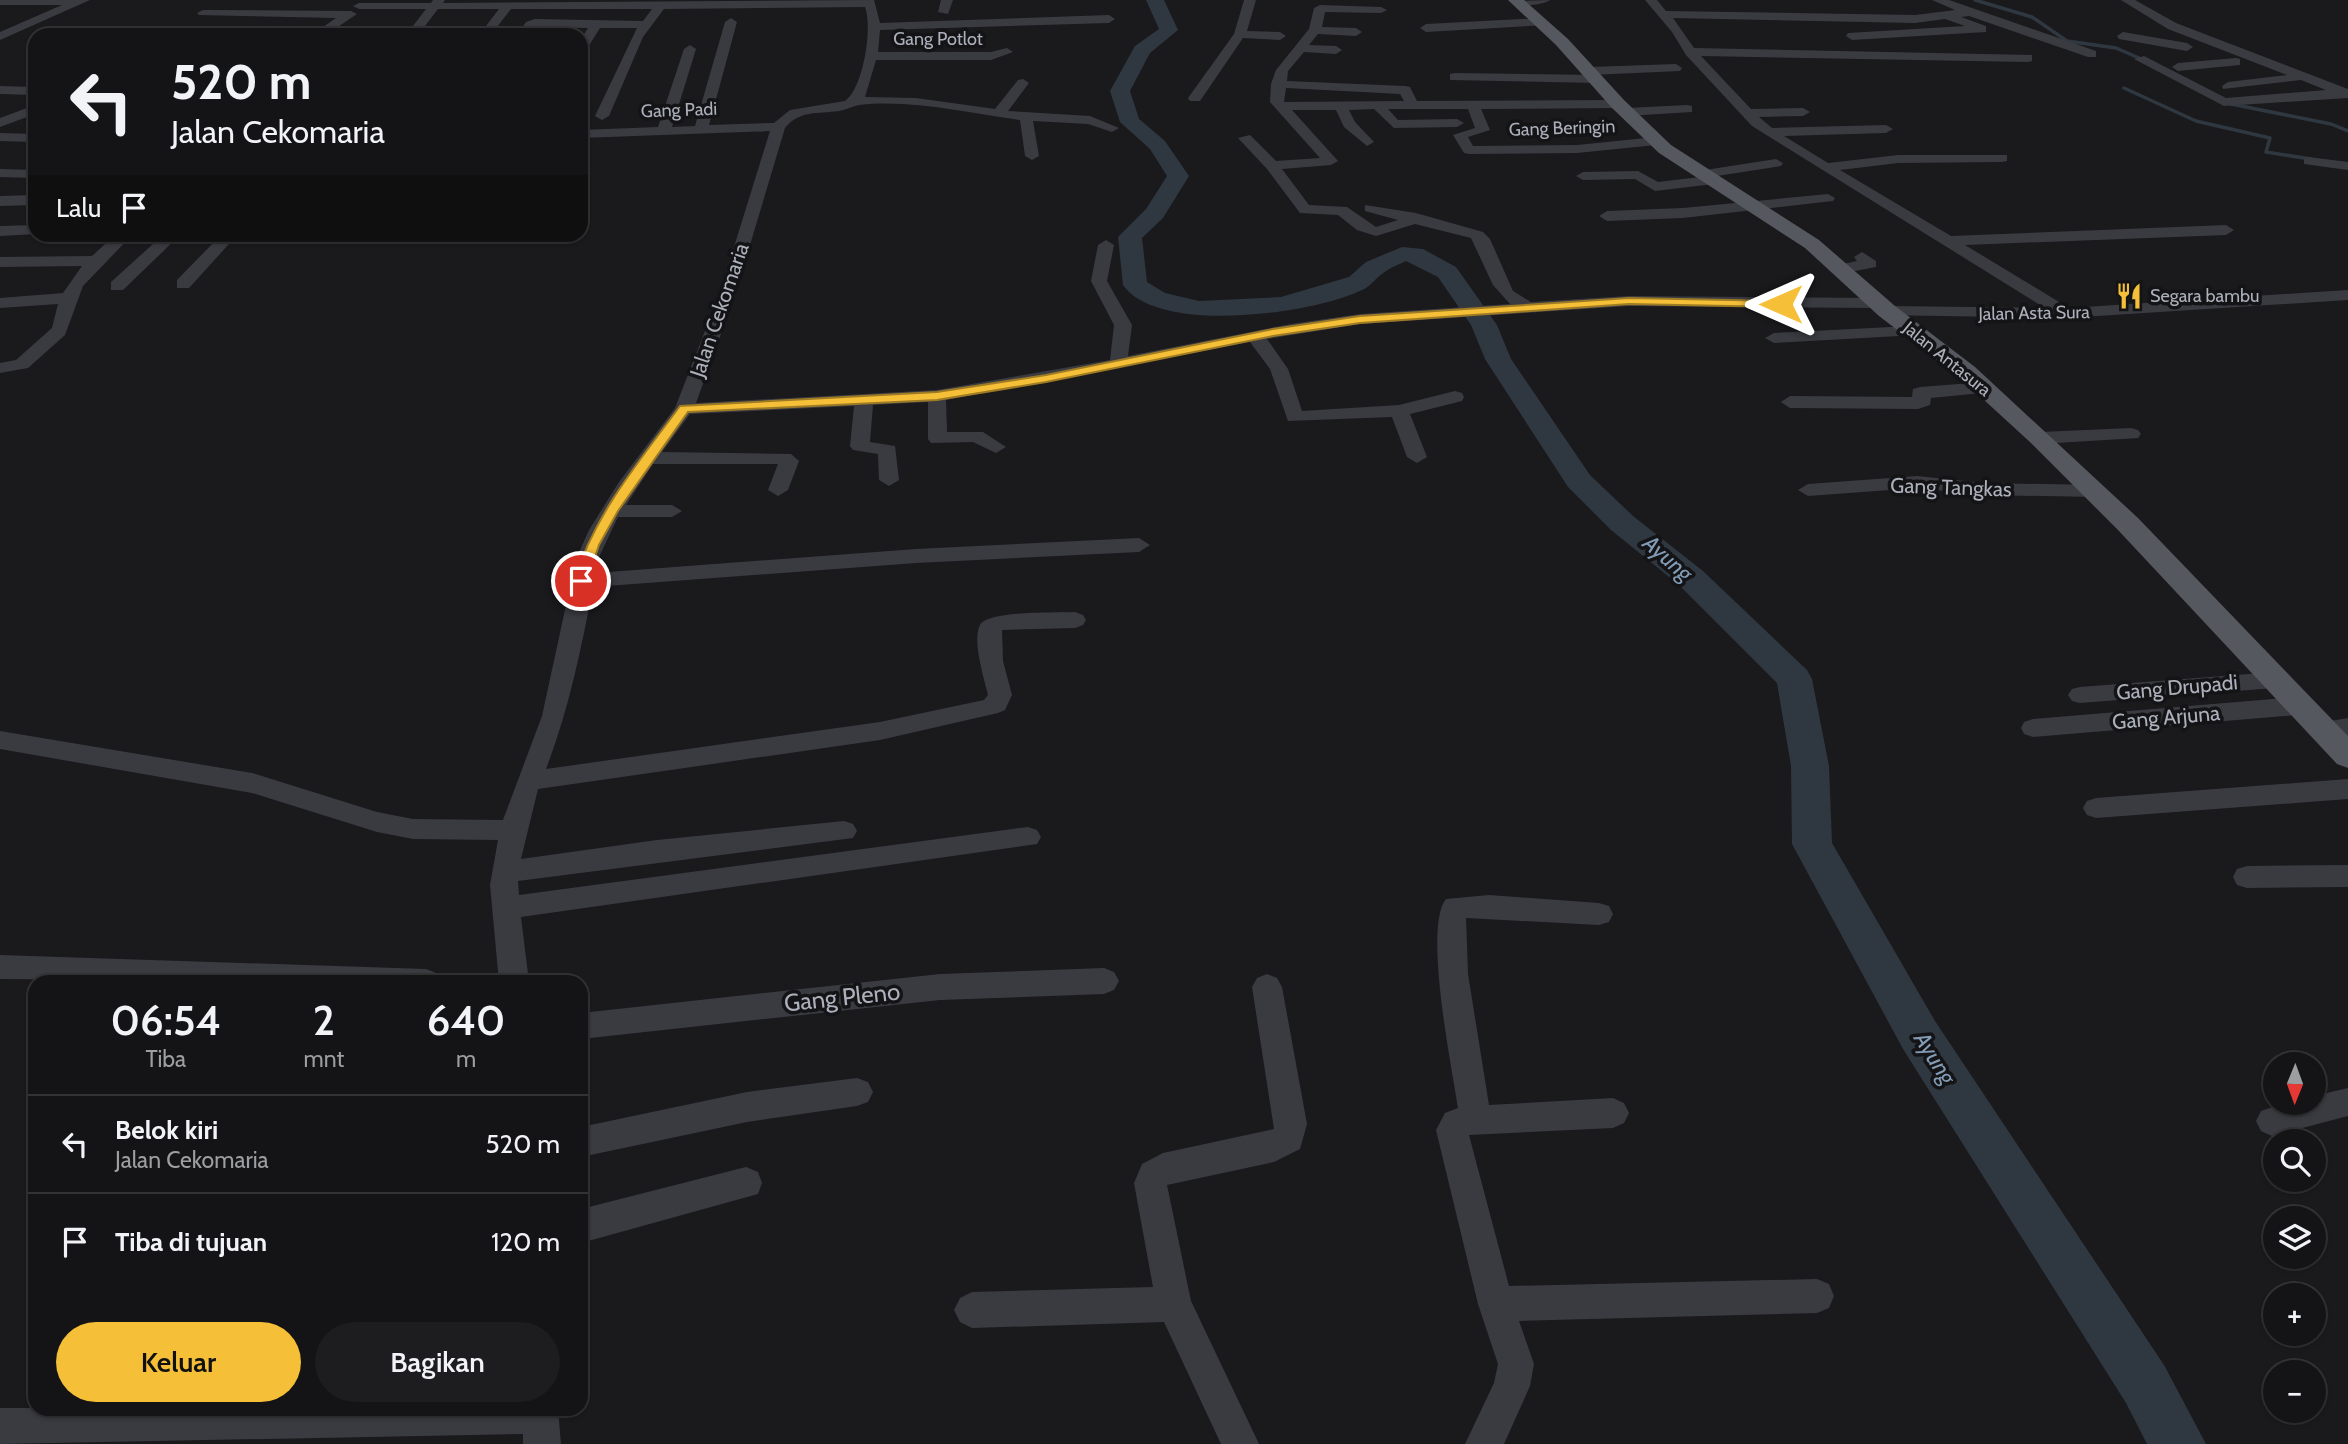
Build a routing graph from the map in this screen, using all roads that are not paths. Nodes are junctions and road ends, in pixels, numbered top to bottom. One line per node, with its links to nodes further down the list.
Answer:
1 (1651, 0): 20 (street)
2 (1938, 0): 19 (street)
3 (2127, 0): 27 (street)
4 (82, 1): 6 (street); 23 (street)
5 (1516, 1): 17 (main road, Jalan Antasura)
6 (0, 2)
7 (388, 3): 11 (street); 14 (street)
8 (510, 3): 9 (street); 11 (street); 30 (street)
9 (663, 3): 16 (street); 25 (street)
10 (1253, 3): 36 (street)
11 (436, 4): 29 (street)
12 (946, 6): 16 (street); 16 (street)
13 (1894, 6): 21 (street)
14 (357, 7): 18 (street); 28 (street)
15 (1381, 10): 32 (street)
16 (873, 11): 42 (street)
17 (1543, 11): 34 (street); 56 (main road, Jalan Antasura)
18 (203, 13)
19 (1968, 17): 20 (street); 21 (street); 38 (street); 48 (street)
20 (1667, 19): 21 (street); 47 (street)
21 (1915, 19)
22 (0, 21): 23 (street)
23 (35, 22): 35 (street)
24 (731, 22): 85 (street)
25 (644, 25): 26 (street); 77 (street)
26 (596, 26): 31 (street); 40 (street)
27 (2172, 26): 39 (street); 52 (street)
28 (328, 28)
29 (417, 28)
30 (490, 28)
31 (528, 28)
32 (1315, 30): 33 (street); 43 (street)
33 (1356, 32)
34 (1426, 32)
35 (3, 34)
36 (1240, 34): 37 (street); 65 (street)
37 (1280, 36)
38 (1852, 36)
39 (2123, 36)
40 (588, 38)
41 (959, 42): 42 (street)
42 (872, 48): 46 (street, Gang Potlot); 66 (street)
43 (1302, 48): 45 (street); 54 (street)
44 (690, 49): 84 (street)
45 (1336, 50)
46 (1007, 52)
47 (1690, 52): 49 (street); 75 (street)
48 (2092, 54)
49 (2028, 58)
50 (2140, 59): 64 (street)
51 (2236, 62): 51 (street); 52 (street)
52 (2273, 64): 58 (street)
53 (1676, 68): 56 (street)
54 (1282, 70): 55 (street); 60 (street)
55 (1332, 72)
56 (1593, 75): 57 (street); 72 (main road, Jalan Antasura)
57 (1455, 76)
58 (2304, 76): 61 (street); 64 (street)
59 (1023, 83): 76 (street)
60 (1278, 84): 67 (street); 71 (street)
61 (2228, 86)
62 (0, 90): 63 (street)
63 (28, 91)
64 (2346, 93)
65 (1195, 98)
66 (856, 101): 76 (street); 82 (street)
67 (1281, 106): 69 (street); 98 (street)
68 (1473, 106): 71 (street); 72 (street); 92 (street, Gang Beringin)
69 (1342, 107): 70 (street); 93 (street)
70 (1379, 107): 71 (street); 81 (street)
71 (1413, 107)
72 (1623, 108): 73 (street); 92 (main road, Jalan Antasura)
73 (1687, 109)
74 (1803, 112): 75 (street)
75 (1748, 113): 87 (street)
76 (999, 114): 78 (street)
77 (602, 116)
78 (1026, 117): 83 (street); 94 (street)
79 (28, 118): 80 (street)
80 (0, 123)
81 (1457, 123)
82 (778, 127): 85 (street, Gang Padi); 145 (street, Jalan Cekomaria)
83 (1112, 128)
84 (664, 129): 85 (street, Gang Padi); 88 (street, Gang Padi)
85 (701, 129)
86 (1886, 129): 87 (street)
87 (1770, 132): 101 (street)
88 (588, 134)
89 (0, 137): 90 (street)
90 (28, 138)
91 (1245, 138): 98 (street)
92 (1656, 141): 105 (main road, Jalan Antasura)
93 (1367, 142)
94 (1032, 156)
95 (2001, 158): 101 (street)
96 (2309, 160): 99 (street)
97 (1776, 163): 105 (street)
98 (1272, 166): 112 (street)
99 (2348, 166)
100 (1892, 169): 101 (street)
101 (1834, 171): 116 (street)
102 (0, 173): 103 (street)
103 (28, 176)
104 (1583, 176): 105 (street)
105 (1710, 177): 109 (main road, Jalan Antasura)
106 (1828, 198): 109 (street)
107 (28, 200): 108 (street)
108 (0, 201)
109 (1756, 207): 111 (street); 124 (main road, Jalan Antasura)
110 (1370, 208): 112 (street)
111 (1607, 216)
112 (1416, 218): 132 (street)
113 (28, 230): 115 (street)
114 (2226, 230): 116 (street)
115 (0, 231)
116 (1951, 241): 134 (street)
117 (117, 242): 122 (street)
118 (165, 242): 128 (street)
119 (223, 242): 127 (street)
120 (1106, 245): 138 (street)
121 (1862, 257): 124 (street)
122 (95, 261): 123 (street); 125 (street)
123 (0, 262)
124 (1840, 269): 133 (main road, Jalan Antasura)
125 (80, 276): 126 (street); 130 (street)
126 (0, 277)
127 (183, 284)
128 (117, 286)
129 (2348, 295): 134 (street, Jalan Asta Sura)
130 (68, 298): 131 (street); 139 (street)
131 (0, 303)
132 (1527, 307): 133 (street, Jalan Asta Sura); 136 (street, Jalan Asta Sura)
133 (1882, 307): 134 (street, Jalan Asta Sura); 135 (main road, Jalan Antasura)
134 (2066, 313)
135 (1911, 331): 137 (street); 140 (main road, Jalan Antasura)
136 (1254, 336): 138 (street, Jalan Asta Sura); 146 (street)
137 (1773, 338)
138 (1118, 362): 141 (street, Jalan Asta Sura)
139 (0, 368)
140 (1985, 388): 144 (street); 148 (main road, Jalan Antasura)
141 (937, 396): 143 (street, Jalan Asta Sura); 149 (street)
142 (1455, 397): 146 (street)
143 (864, 401): 145 (street, Jalan Asta Sura); 152 (street)
144 (1790, 402)
145 (684, 409): 151 (street, Jalan Cekomaria)
146 (1399, 411): 150 (street)
147 (2131, 434): 148 (street)
148 (2040, 438): 155 (main road, Jalan Antasura)
149 (996, 447)
150 (1417, 457)
151 (646, 458): 153 (street); 156 (street, Jalan Cekomaria)
152 (889, 480)
153 (778, 490)
154 (1808, 490): 155 (street, Gang Tangkas)
155 (2095, 491): 161 (main road, Jalan Antasura)
156 (611, 511): 157 (street); 159 (street, Jalan Cekomaria)
157 (672, 511)
158 (1139, 545): 159 (street)
159 (581, 581): 169 (street, Jalan Cekomaria)
160 (1075, 620): 169 (street)
161 (2275, 680): 162 (street, Gang Drupadi); 163 (main road, Jalan Antasura)
162 (2080, 695)
163 (2298, 706): 165 (street, Gang Arjuna); 166 (main road, Jalan Antasura)
164 (2348, 727): 166 (street)
165 (2033, 729)
166 (2322, 730): 168 (main road, Jalan Antasura)
167 (0, 740): 172 (street)
168 (2348, 756)
169 (528, 781): 172 (street, Jalan Cekomaria)
170 (2348, 789): 171 (street)
171 (2096, 808)
172 (513, 830): 175 (street, Jalan Cekomaria)
173 (844, 831): 175 (street)
174 (1028, 837): 178 (street)
175 (506, 872): 178 (street, Jalan Cekomaria)
176 (2348, 876): 177 (street)
177 (2247, 877)
178 (505, 908): 182 (street, Jalan Cekomaria)
179 (1599, 914): 189 (street)
180 (0, 967): 181 (street)
181 (227, 975)
182 (513, 975)
183 (1104, 981): 185 (street, Gang Pleno)
184 (1267, 987): 195 (street)
185 (588, 1025)
186 (857, 1092): 191 (street)
187 (2348, 1101): 190 (street)
188 (1613, 1113): 189 (street)
189 (1476, 1119): 196 (street)
190 (2273, 1121)
191 (588, 1141)
192 (746, 1183): 193 (street)
193 (588, 1224)
194 (1817, 1296): 196 (street)
195 (1174, 1304): 197 (street); 200 (street)
196 (1496, 1304): 201 (street)
197 (972, 1310)
198 (541, 1423): 199 (street)
199 (0, 1427)
200 (1240, 1444)
201 (1484, 1444)

